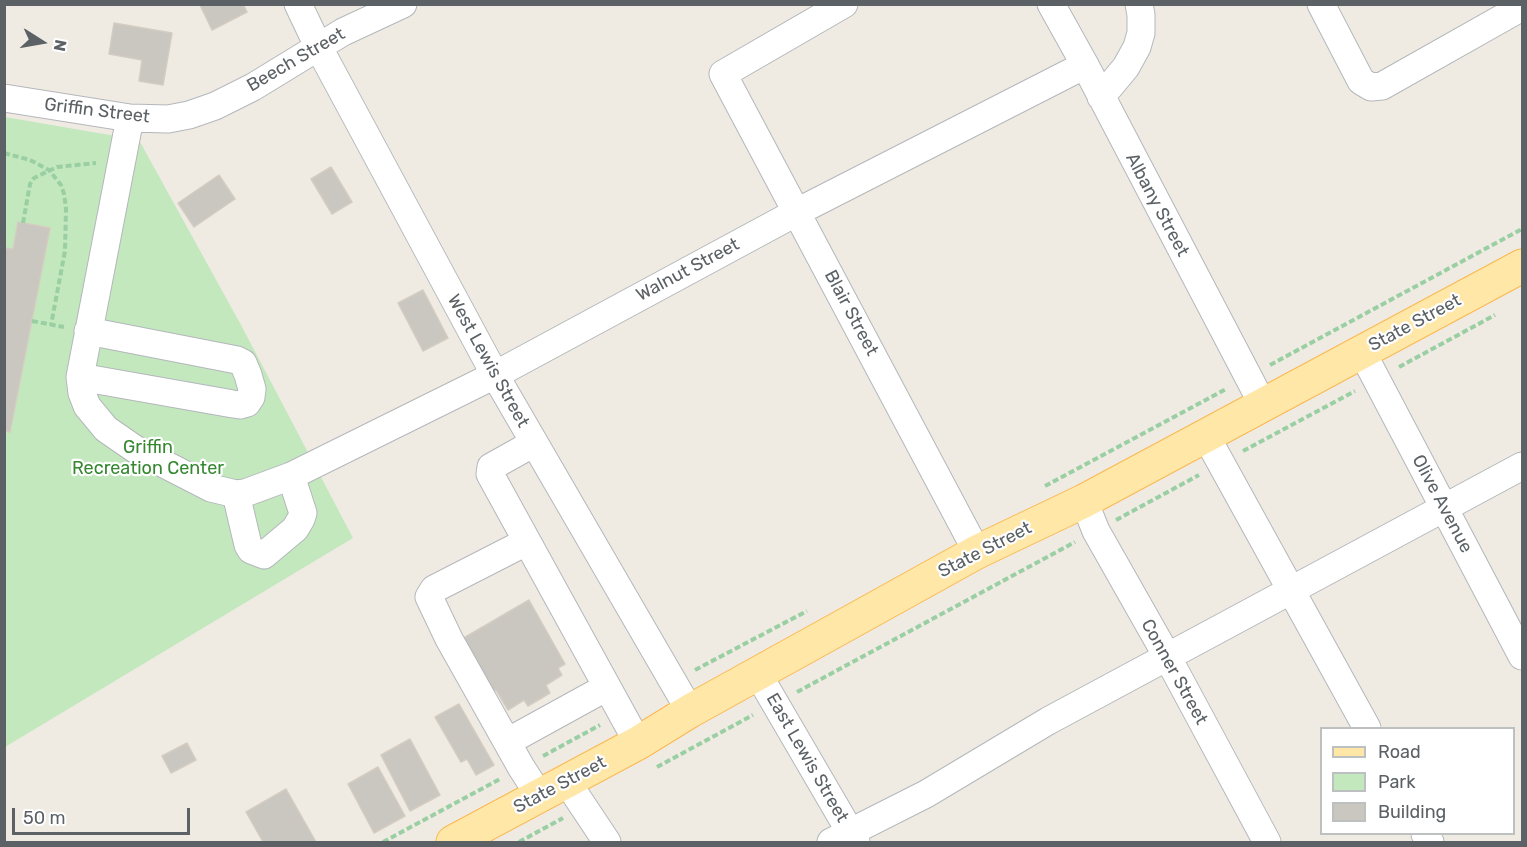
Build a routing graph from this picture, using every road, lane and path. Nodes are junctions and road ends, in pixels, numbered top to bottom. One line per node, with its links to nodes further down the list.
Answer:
1 (298, 4): 8 (street, West Lewis Street)
2 (403, 4): 8 (street, Beech Street)
3 (844, 4): 17 (street, Blair Street)
4 (1051, 4): 9 (street, Albany Street)
5 (1139, 4): 11 (street)
6 (1321, 4): 7 (street)
7 (1522, 7)
8 (318, 46): 12 (street, Beech Street); 25 (street, West Lewis Street)
9 (1085, 65): 11 (street, Albany Street); 17 (street, Walnut Street)
10 (4, 98): 13 (street, Griffin Street)
11 (1101, 98): 27 (street, Albany Street)
12 (189, 115): 13 (street, Griffin Street)
13 (130, 118): 15 (street)
14 (4, 153): 16 (path)
15 (120, 165): 16 (path); 23 (street)
16 (49, 170): 18 (path); 22 (path)
17 (797, 212): 25 (street, Walnut Street); 36 (street, Blair Street)
18 (23, 223)
19 (1522, 266): 24 (main road, State Street)
20 (1502, 312): 24 (path)
21 (32, 321): 22 (path)
22 (51, 325): 23 (path)
23 (88, 331): 26 (street); 26 (street)
24 (1369, 366): 27 (main road, State Street); 29 (path); 33 (street, Olive Avenue)
25 (495, 375): 28 (street, West Lewis Street); 31 (street, Walnut Street)
26 (80, 377): 32 (street)
27 (1263, 405): 29 (main road, State Street)
28 (534, 443): 35 (street); 43 (street, West Lewis Street)
29 (1214, 449): 34 (main road, State Street); 34 (path); 37 (street)
30 (1522, 466): 33 (street)
31 (291, 476): 32 (street, Walnut Street); 32 (street)
32 (236, 494)
33 (1444, 506): 37 (street); 38 (street, Olive Avenue)
34 (1090, 516): 36 (main road, State Street); 39 (street, Conner Street); 42 (path)
35 (526, 542): 41 (street); 45 (street)
36 (977, 552): 40 (main road, State Street)
37 (1291, 591): 39 (street); 44 (street)
38 (1522, 656)
39 (1168, 658): 48 (street); 52 (street, Conner Street)
40 (758, 674): 42 (street, East Lewis Street); 43 (main road, State Street)
41 (607, 687): 45 (street); 46 (street)
42 (775, 703): 46 (path); 48 (street, East Lewis Street)
43 (690, 711): 46 (main road, State Street)
44 (1366, 727)
45 (507, 742): 47 (street)
46 (642, 758): 47 (main road, State Street)
47 (564, 795): 49 (main road, State Street); 50 (path); 51 (street)
48 (846, 839)
49 (453, 843)
50 (519, 843)
51 (607, 843)
52 (1267, 843)

